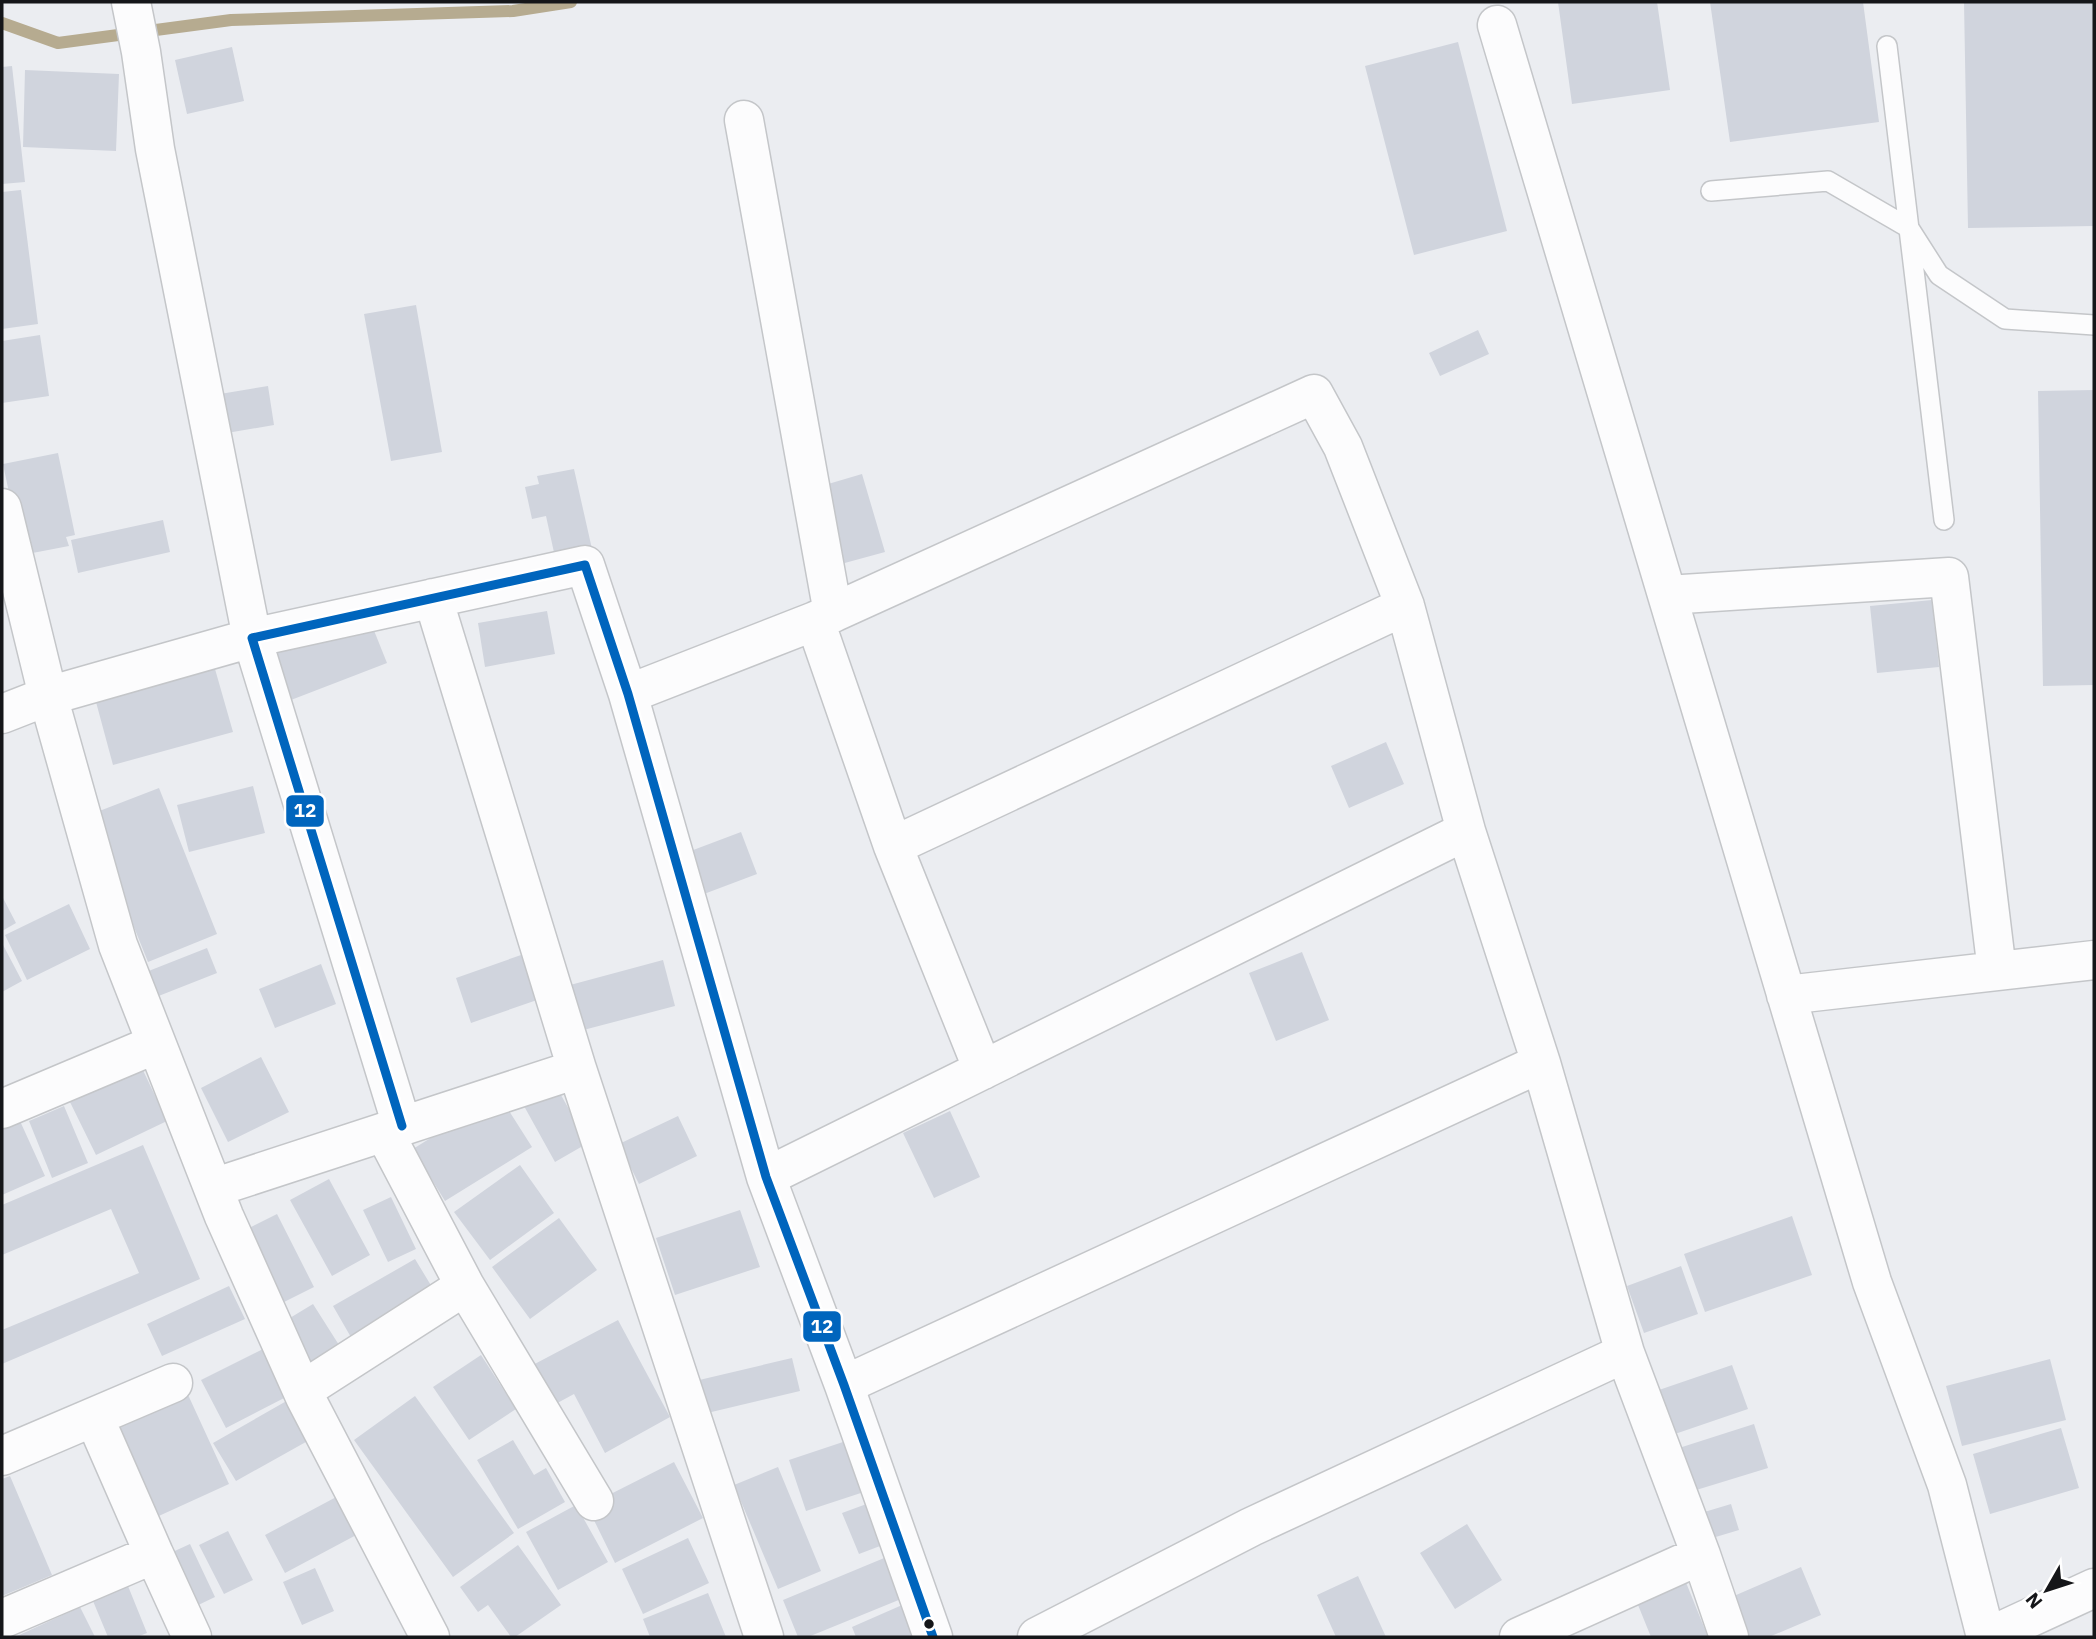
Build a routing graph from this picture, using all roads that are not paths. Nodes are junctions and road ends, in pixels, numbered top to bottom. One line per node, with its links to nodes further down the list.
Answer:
1 (131, 8): 14 (street)
2 (1497, 25): 10 (street)
3 (1887, 46): 6 (lane)
4 (744, 120): 13 (street)
5 (1711, 191): 6 (lane)
6 (1909, 228): 7 (lane); 9 (lane)
7 (2094, 325)
8 (2, 508): 16 (street)
9 (1944, 520)
10 (1667, 595): 21 (street); 22 (street)
11 (433, 598): 14 (street); 15 (street); 25 (street)
12 (1405, 606): 13 (street); 18 (street); 19 (street)
13 (824, 617): 15 (street); 19 (street)
14 (252, 638): 16 (street); 28 (street)
15 (628, 694): 29 (street)
16 (48, 696): 17 (street); 23 (street)
17 (2, 714)
18 (1466, 831): 24 (street); 26 (street)
19 (893, 846): 26 (street)
20 (2094, 960): 21 (street)
21 (1997, 971): 22 (street)
22 (1786, 995): 50 (street)
23 (156, 1044): 27 (street); 30 (street)
24 (1541, 1063): 32 (street); 34 (street)
25 (577, 1069): 28 (street); 45 (street)
26 (983, 1070): 29 (street)
27 (2, 1109)
28 (393, 1129): 30 (street); 31 (street)
29 (766, 1177): 34 (street)
30 (213, 1188): 35 (street)
31 (465, 1286): 35 (street); 38 (street)
32 (1625, 1353): 40 (street); 47 (street)
33 (173, 1383): 36 (street)
34 (844, 1385): 46 (street)
35 (303, 1390): 44 (street)
36 (94, 1417): 37 (street); 39 (street)
37 (2, 1456)
38 (594, 1501)
39 (155, 1553): 42 (street); 43 (street)
40 (1701, 1555): 48 (street); 49 (street)
41 (2094, 1588): 50 (street)
42 (2, 1619)
43 (192, 1637)
44 (430, 1637)
45 (764, 1637)
46 (933, 1637)
47 (1037, 1637)
48 (1519, 1637)
49 (1729, 1637)
50 (1987, 1637)

